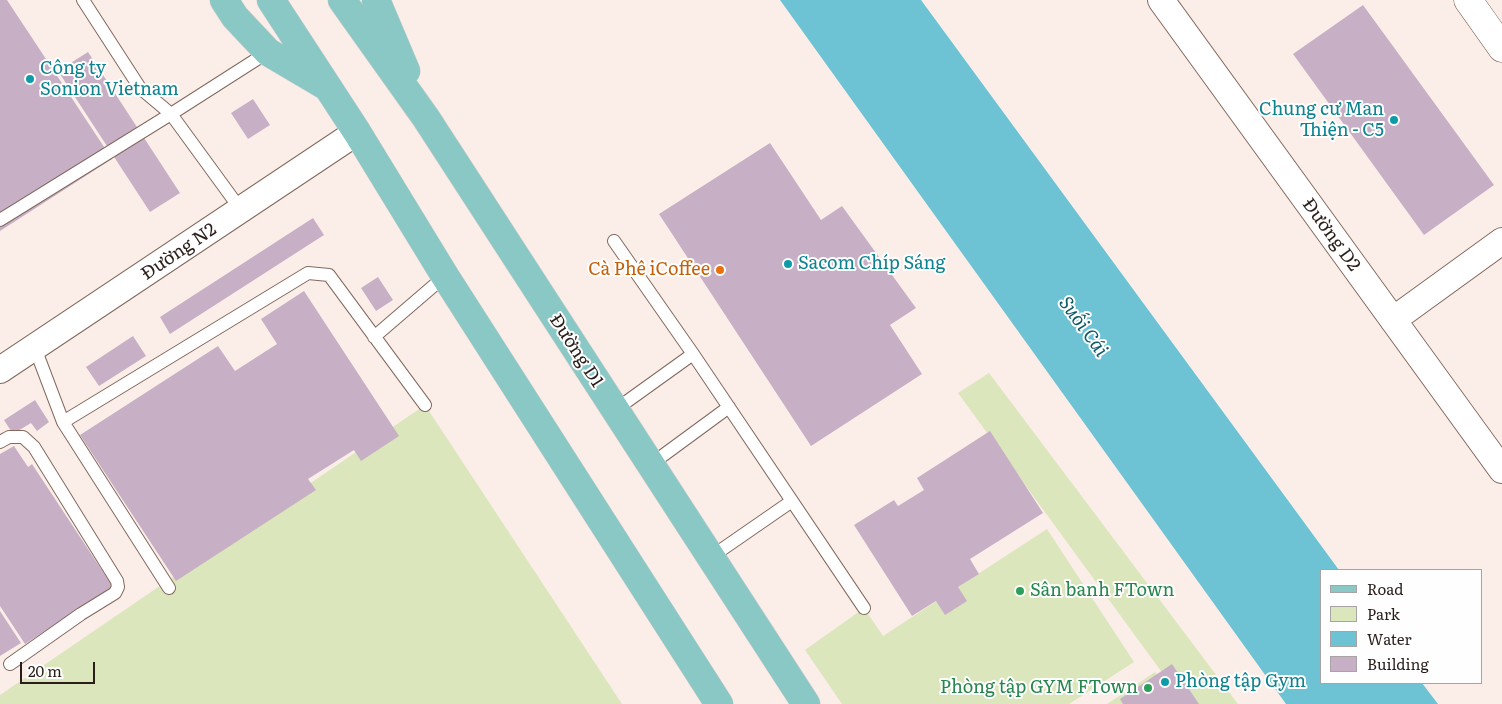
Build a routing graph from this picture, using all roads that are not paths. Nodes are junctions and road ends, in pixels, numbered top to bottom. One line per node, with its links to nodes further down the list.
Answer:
1 (83, 0): 11 (lane)
2 (224, 0): 9 (main road)
3 (271, 0): 10 (main road)
4 (342, 0): 12 (main road, Đường D1)
5 (376, 0): 12 (main road)
6 (1160, 0): 19 (street, Đường D2)
7 (1476, 3): 8 (street)
8 (1502, 48)
9 (268, 52): 10 (main road); 11 (lane)
10 (329, 88): 13 (main road)
11 (171, 114): 14 (lane); 15 (lane)
12 (426, 118): 26 (main road, Đường D1)
13 (358, 132): 14 (street, Đường N2); 18 (main road)
14 (241, 210): 21 (street, Đường N2)
15 (0, 220)
16 (614, 241): 22 (lane)
17 (1502, 241): 19 (street)
18 (445, 276): 20 (lane); 36 (main road)
19 (1393, 320): 30 (street, Đường D2)
20 (374, 337): 24 (lane); 27 (lane)
21 (36, 348): 23 (street, Đường N2); 27 (lane)
22 (693, 354): 25 (lane); 26 (lane)
23 (0, 370)
24 (424, 405)
25 (729, 407): 29 (lane); 31 (lane)
26 (615, 410): 29 (main road, Đường D1)
27 (63, 422): 33 (lane)
28 (0, 442): 35 (lane)
29 (650, 465): 32 (main road, Đường D1)
30 (1502, 470)
31 (792, 501): 32 (lane); 34 (lane)
32 (711, 557): 37 (main road, Đường D1)
33 (169, 588)
34 (864, 608)
35 (10, 664)
36 (719, 704)
37 (806, 704)

